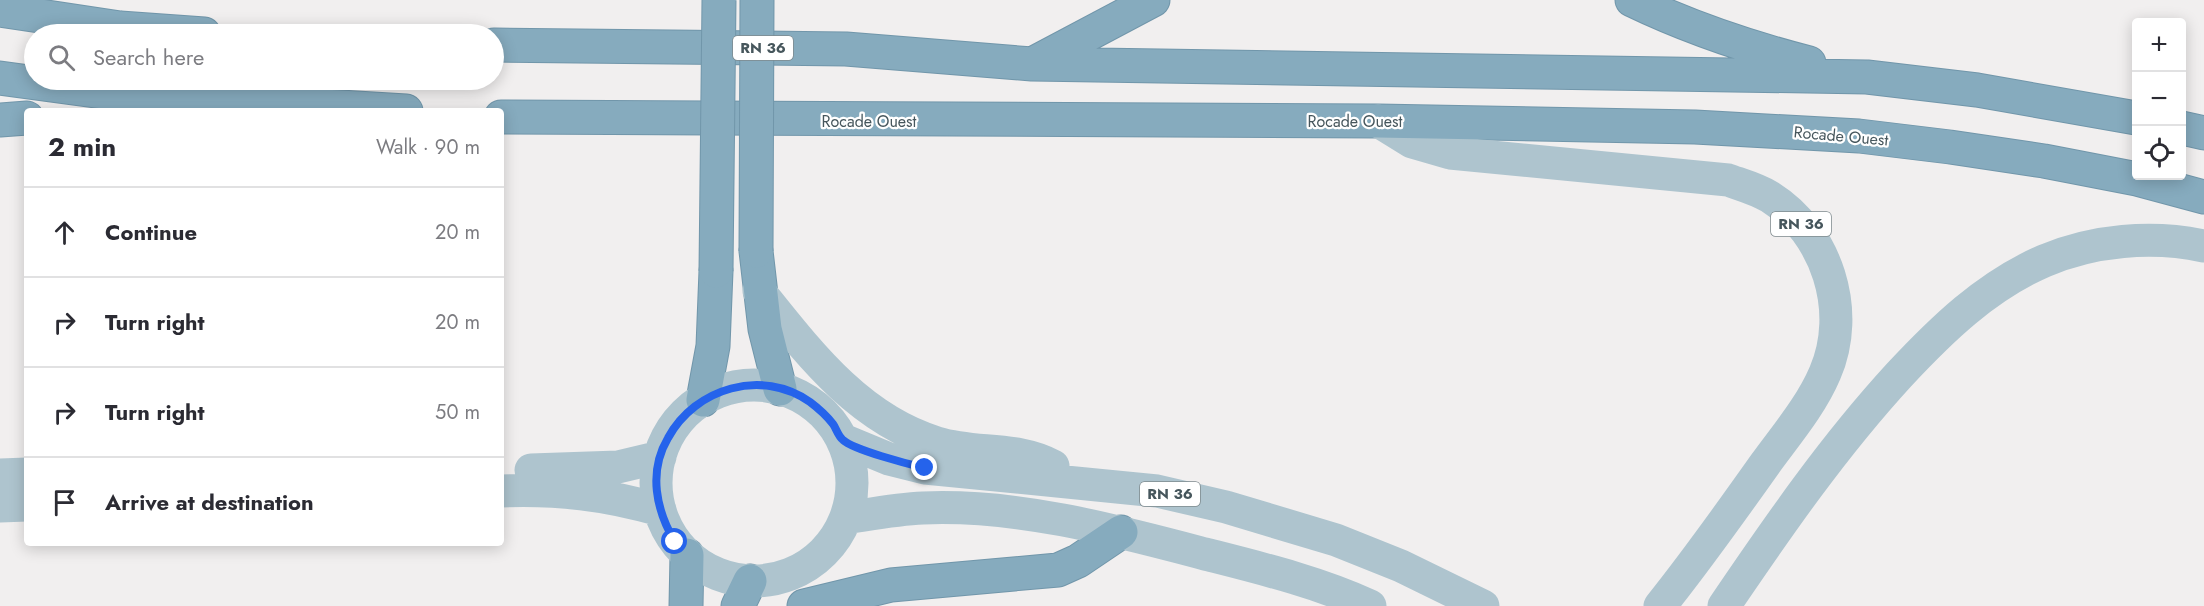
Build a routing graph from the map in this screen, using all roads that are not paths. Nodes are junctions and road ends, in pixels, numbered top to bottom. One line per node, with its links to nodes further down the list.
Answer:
1 (719, 0): 27 (highway, bridge)
2 (757, 0): 25 (highway, bridge)
3 (1153, 0): 8 (highway)
4 (1632, 0): 9 (highway)
5 (0, 10): 6 (highway)
6 (93, 24)
7 (504, 45): 8 (highway, RN 36)
8 (1032, 64): 9 (highway)
9 (1866, 77): 17 (highway)
10 (0, 78): 11 (highway)
11 (24, 81)
12 (88, 90): 13 (highway)
13 (110, 93): 14 (highway); 15 (highway)
14 (70, 108)
15 (357, 108)
16 (504, 117): 20 (highway, Rocade Ouest)
17 (2132, 117)
18 (24, 118): 19 (highway)
19 (0, 120)
20 (1378, 121): 23 (highway, Rocade Ouest); 46 (main road, RN 36)
21 (2186, 129): 22 (highway)
22 (2204, 133)
23 (2204, 197)
24 (2204, 246): 47 (main road)
25 (759, 291): 26 (highway); 33 (main road)
26 (780, 389): 27 (main road); 28 (main road)
27 (703, 400): 29 (main road)
28 (843, 440): 33 (main road, RN 36); 38 (main road)
29 (660, 457): 30 (main road); 37 (main road)
30 (504, 470)
31 (24, 474): 32 (main road)
32 (0, 475)
33 (1077, 481): 45 (main road, RN 36)
34 (504, 491): 37 (main road)
35 (24, 505): 36 (main road)
36 (0, 506)
37 (660, 510): 40 (main road)
38 (846, 518): 39 (main road); 41 (main road)
39 (1121, 532): 43 (highway); 44 (main road)
40 (687, 555): 41 (main road); 42 (highway)
41 (744, 594)
42 (686, 606)
43 (804, 606)
44 (1370, 606)
45 (1483, 606)
46 (1660, 606)
47 (1724, 606)

